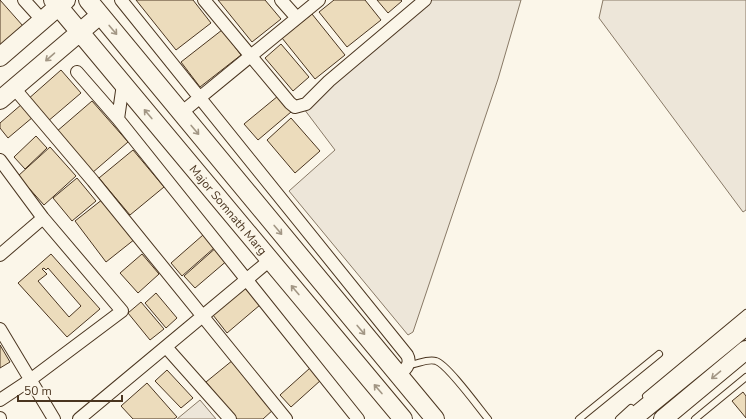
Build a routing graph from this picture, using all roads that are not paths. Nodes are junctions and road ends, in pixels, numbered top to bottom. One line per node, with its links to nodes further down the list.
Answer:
1 (24, 0): 11 (street)
2 (88, 0): 9 (main road)
3 (121, 0): 18 (street)
4 (204, 0): 14 (street)
5 (281, 0): 10 (street)
6 (319, 0): 10 (street)
7 (426, 0): 14 (street)
8 (59, 2): 11 (main road); 12 (main road, Major Somnath Marg)
9 (100, 15): 12 (main road); 20 (main road, one-way to 20)
10 (297, 18): 14 (street)
11 (43, 21): 13 (main road)
12 (80, 32): 16 (main road, Major Somnath Marg); 17 (main road, one-way to 17)
13 (0, 57)
14 (251, 57): 18 (street)
15 (77, 72): 21 (street)
16 (123, 84): 21 (street); 25 (main road, Major Somnath Marg, one-way to 16)
17 (14, 88): 19 (main road); 28 (street)
18 (201, 98): 20 (street); 34 (street)
19 (0, 100)
20 (182, 113): 34 (main road, one-way to 34)
21 (118, 119): 26 (street)
22 (0, 160): 23 (street)
23 (43, 218): 24 (street); 36 (street)
24 (0, 255)
25 (270, 260): 26 (street); 43 (main road, Major Somnath Marg, one-way to 25)
26 (247, 279): 28 (street); 42 (street)
27 (746, 313): 47 (lane)
28 (203, 316): 31 (street); 41 (street)
29 (746, 326): 48 (main road)
30 (0, 329): 36 (street)
31 (166, 347): 39 (street); 40 (street)
32 (746, 350): 49 (main road, one-way to 49)
33 (659, 354): 46 (lane)
34 (403, 370): 44 (main road); 45 (lane)
35 (746, 377): 50 (lane)
36 (30, 380): 37 (street); 38 (street)
37 (0, 400)
38 (54, 419)
39 (79, 419)
40 (230, 419)
41 (286, 419)
42 (359, 419)
43 (403, 419)
44 (435, 419)
45 (488, 419)
46 (579, 419)
47 (619, 419)
48 (632, 419)
49 (663, 419)
50 (695, 419)

